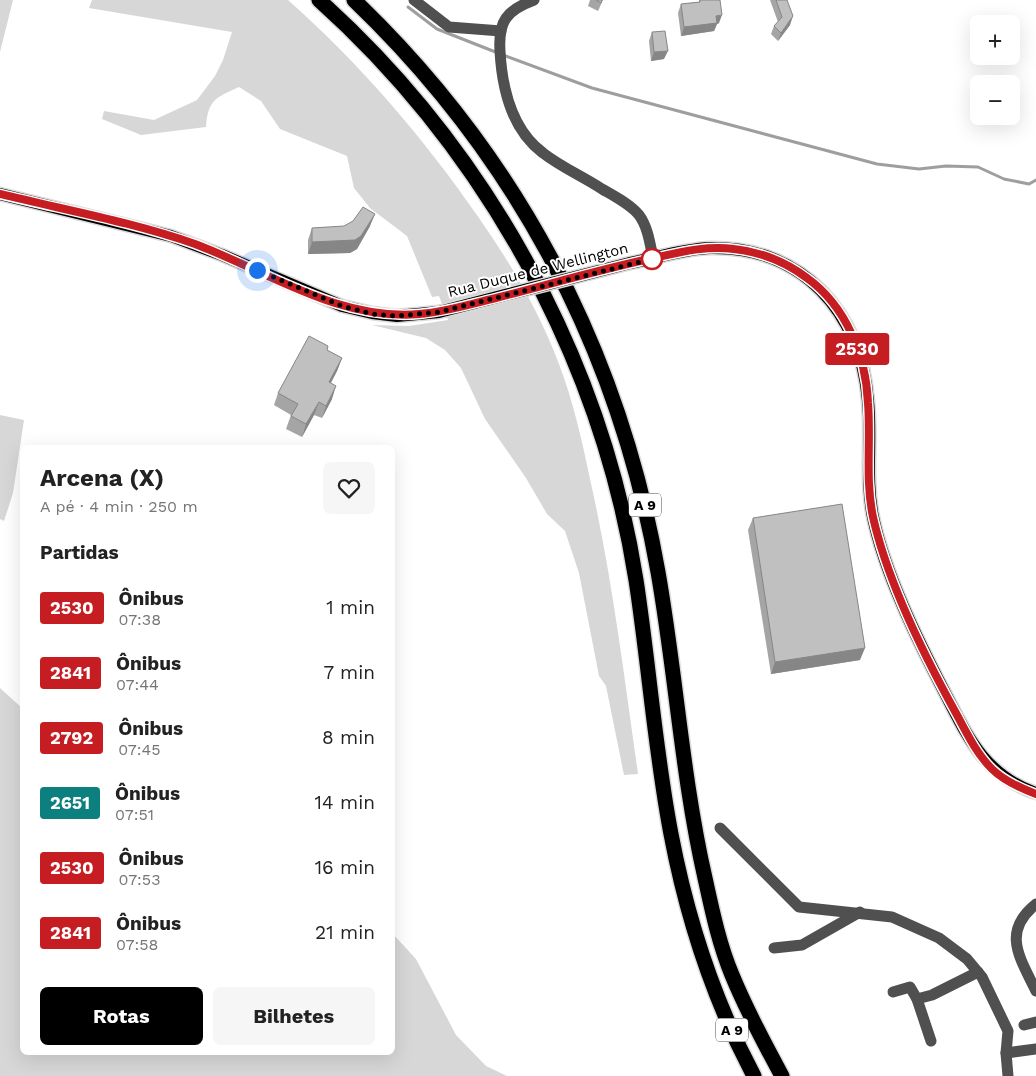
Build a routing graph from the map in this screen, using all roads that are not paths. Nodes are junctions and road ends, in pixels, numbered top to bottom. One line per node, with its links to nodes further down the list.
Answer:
1 (319, 0): 22 (highway, A 9)
2 (354, 0): 23 (highway, A 9)
3 (414, 0): 5 (street)
4 (534, 0): 5 (street)
5 (501, 31): 7 (street)
6 (0, 194): 7 (main road, Rua Duque de Wellington, bridge)
7 (653, 258): 8 (main road, Rua Duque de Wellington)
8 (1036, 794)
9 (720, 828): 11 (street)
10 (1036, 904): 14 (street)
11 (860, 912): 12 (street); 13 (street)
12 (774, 948)
13 (978, 972): 16 (street); 21 (street)
14 (1036, 991)
15 (893, 992): 16 (street)
16 (917, 999): 19 (street)
17 (1036, 1022): 18 (street)
18 (1024, 1025)
19 (931, 1041)
20 (1036, 1049): 21 (street)
21 (1006, 1054): 24 (street)
22 (754, 1076)
23 (782, 1076)
24 (1008, 1076)

